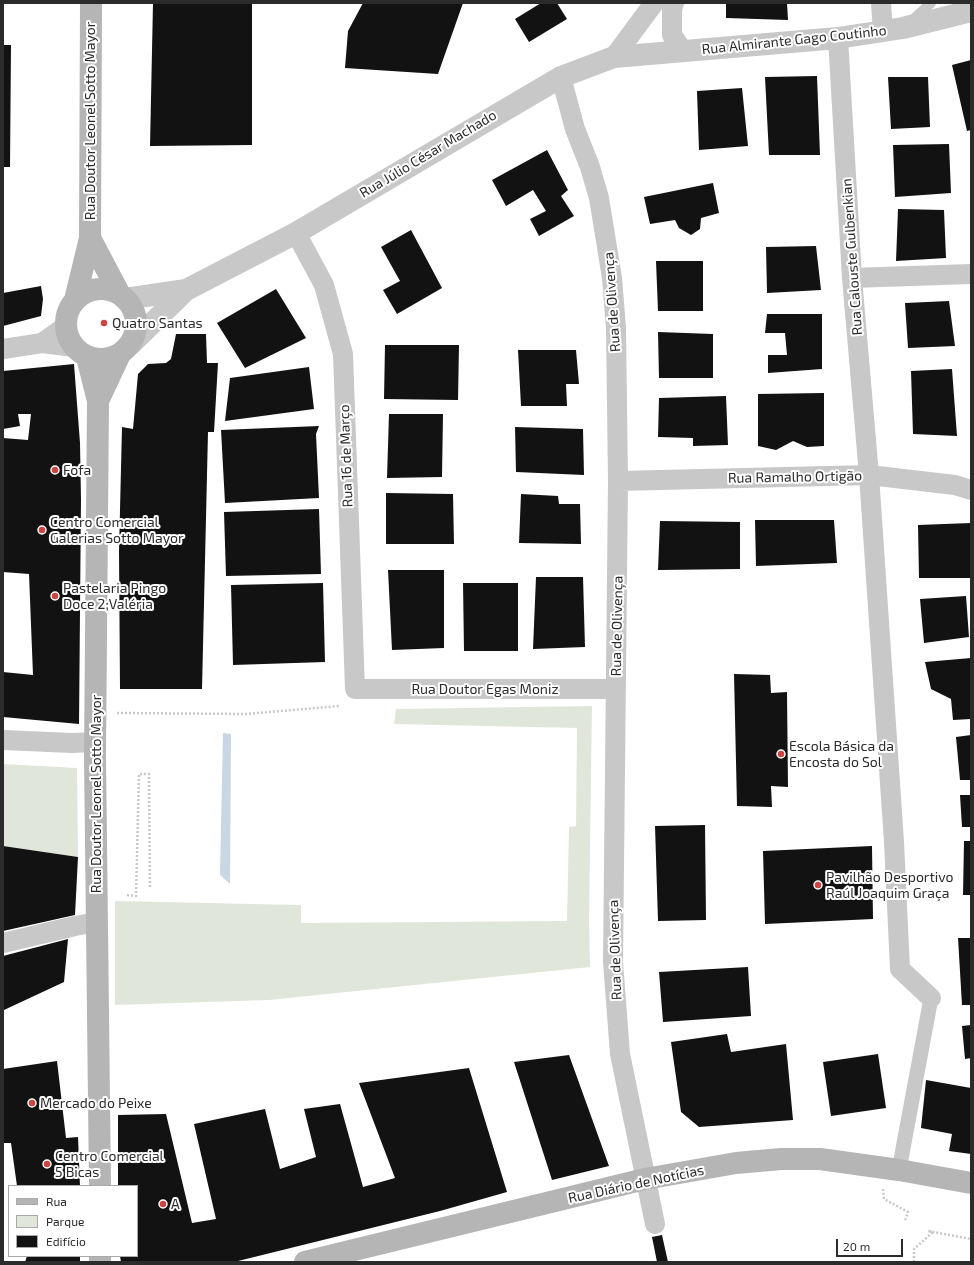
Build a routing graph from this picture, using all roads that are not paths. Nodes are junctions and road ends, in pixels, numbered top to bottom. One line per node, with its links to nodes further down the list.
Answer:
1 (91, 3): 13 (main road, Rua Doutor Leonel Sotto Mayor)
2 (654, 3): 10 (street)
3 (674, 3): 9 (street)
4 (881, 3): 7 (street)
5 (931, 3): 7 (lane)
6 (971, 11): 7 (street, Rua Almirante Gago Coutinho)
7 (893, 30): 8 (street, Rua Almirante Gago Coutinho)
8 (838, 38): 9 (street, Rua Almirante Gago Coutinho); 15 (street, Rua Calouste Gulbenkian)
9 (683, 51): 10 (street, Rua Almirante Gago Coutinho)
10 (614, 57): 11 (street, Rua Júlio César Machado)
11 (561, 78): 12 (street, Rua Júlio César Machado); 26 (street, Rua de Olivença)
12 (296, 232): 16 (street, Rua Júlio César Machado); 28 (street, Rua 16 de Março)
13 (90, 238): 17 (main road, Rua Doutor Leonel Sotto Mayor); 18 (main road, Rua Doutor Leonel Sotto Mayor)
14 (971, 274): 15 (street)
15 (852, 278): 25 (street, Rua Calouste Gulbenkian)
16 (186, 290): 17 (street); 22 (street)
17 (122, 296): 18 (main road); 22 (main road)
18 (75, 300): 19 (main road)
19 (66, 326): 20 (street); 23 (main road)
20 (42, 343): 21 (street); 23 (street)
21 (3, 349)
22 (126, 349): 23 (main road); 24 (main road, Rua Doutor Leonel Sotto Mayor)
23 (80, 352): 24 (main road, Rua Doutor Leonel Sotto Mayor)
24 (98, 401): 31 (main road, Rua Doutor Leonel Sotto Mayor)
25 (869, 475): 26 (street, Rua Ramalho Ortigão); 27 (street, Rua Ramalho Ortigão); 34 (street, Rua Calouste Gulbenkian)
26 (618, 481): 29 (street, Rua de Olivença)
27 (971, 490)
28 (354, 689): 29 (street, Rua Doutor Egas Moniz)
29 (616, 689): 36 (street, Rua de Olivença)
30 (3, 740): 31 (street)
31 (95, 742): 32 (main road, Rua Doutor Leonel Sotto Mayor)
32 (97, 922): 33 (street); 38 (main road, Rua Doutor Leonel Sotto Mayor)
33 (3, 943)
34 (931, 998): 35 (street)
35 (899, 1170): 36 (main road, Rua Diário de Notícias); 37 (main road, Rua Diário de Notícias)
36 (645, 1179): 39 (street, Rua de Olivença); 40 (main road, Rua Diário de Notícias)
37 (971, 1183)
38 (100, 1185)
39 (655, 1224)
40 (305, 1262)

